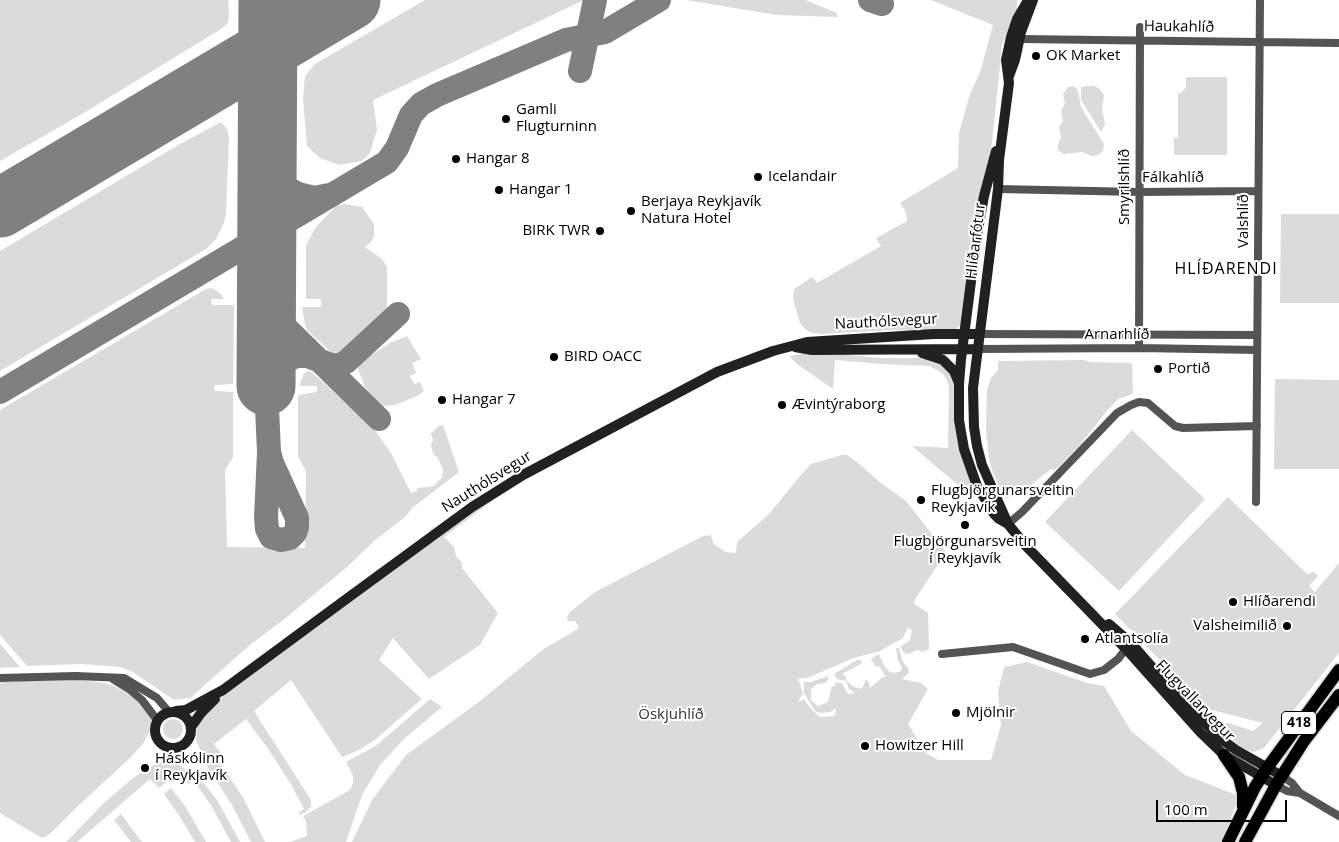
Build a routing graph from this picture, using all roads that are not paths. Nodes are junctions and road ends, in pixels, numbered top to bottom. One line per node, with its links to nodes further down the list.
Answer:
1 (1032, 0): 4 (street, Hlíðarfótur); 8 (street, Hlíðarfótur)
2 (1260, 0): 6 (street, Valshlíð)
3 (1140, 27): 5 (street, Smyrilshlíð)
4 (1019, 38): 5 (street, Haukahlíð); 8 (street, Hlíðarfótur)
5 (1140, 40): 6 (street, Haukahlíð); 12 (street, Smyrilshlíð)
6 (1260, 42): 7 (street, Haukahlíð); 11 (street, Valshlíð)
7 (1339, 43)
8 (1009, 77): 9 (street, Hlíðarfótur)
9 (1002, 137): 10 (street, Hlíðarfótur); 13 (street, Hlíðarfótur)
10 (998, 189): 12 (street, Fálkahlíð); 14 (street, Hlíðarfótur)
11 (1258, 191): 12 (street, Fálkahlíð); 16 (street, Valshlíð)
12 (1139, 192): 15 (street, Smyrilshlíð)
13 (965, 334): 14 (street, Nauthólsvegur); 17 (street, Nauthólsvegur); 20 (street, Flugvallarvegur)
14 (979, 334): 15 (street, Arnarhlíð); 21 (street, Hlíðarfótur)
15 (1139, 335): 16 (street, Arnarhlíð); 18 (street, Smyrilshlíð)
16 (1257, 335): 22 (street, Valshlíð)
17 (795, 347): 19 (street, Nauthólsvegur); 32 (street, Nauthólsvegur)
18 (1139, 348): 21 (street, Arnarhlíð); 22 (street, Arnarhlíð)
19 (905, 349): 20 (street, Nauthólsvegur); 23 (street)
20 (963, 349): 21 (street, Nauthólsvegur); 23 (street, Flugvallarvegur)
21 (977, 349): 26 (street, Flugvallarvegur)
22 (1257, 350): 24 (street, Valshlíð)
23 (959, 384): 26 (street, Flugvallarvegur)
24 (1257, 426): 25 (street, Valshlíð); 26 (street)
25 (1256, 502)
26 (1008, 524): 27 (street, Flugvallarvegur)
27 (1128, 646): 28 (street); 37 (street, Flugvallarvegur); 38 (street, Flugvallarvegur)
28 (942, 654)
29 (1339, 670): 38 (main road, 418)
30 (0, 678): 31 (street)
31 (111, 678): 34 (street); 35 (street)
32 (223, 690): 34 (street, Nauthólsvegur); 36 (street, Nauthólsvegur)
33 (1339, 695): 39 (main road, 418)
34 (172, 712): 35 (street); 36 (street)
35 (157, 720): 36 (street)
36 (192, 727)
37 (1224, 755): 38 (street, Flugvallarvegur); 40 (main road)
38 (1264, 772): 39 (street, Flugvallarvegur); 40 (main road, 418)
39 (1279, 781): 41 (street, Flugvallarvegur); 43 (main road, 418)
40 (1243, 810): 42 (main road, 418)
41 (1339, 816)
42 (1228, 842)
43 (1246, 842)

